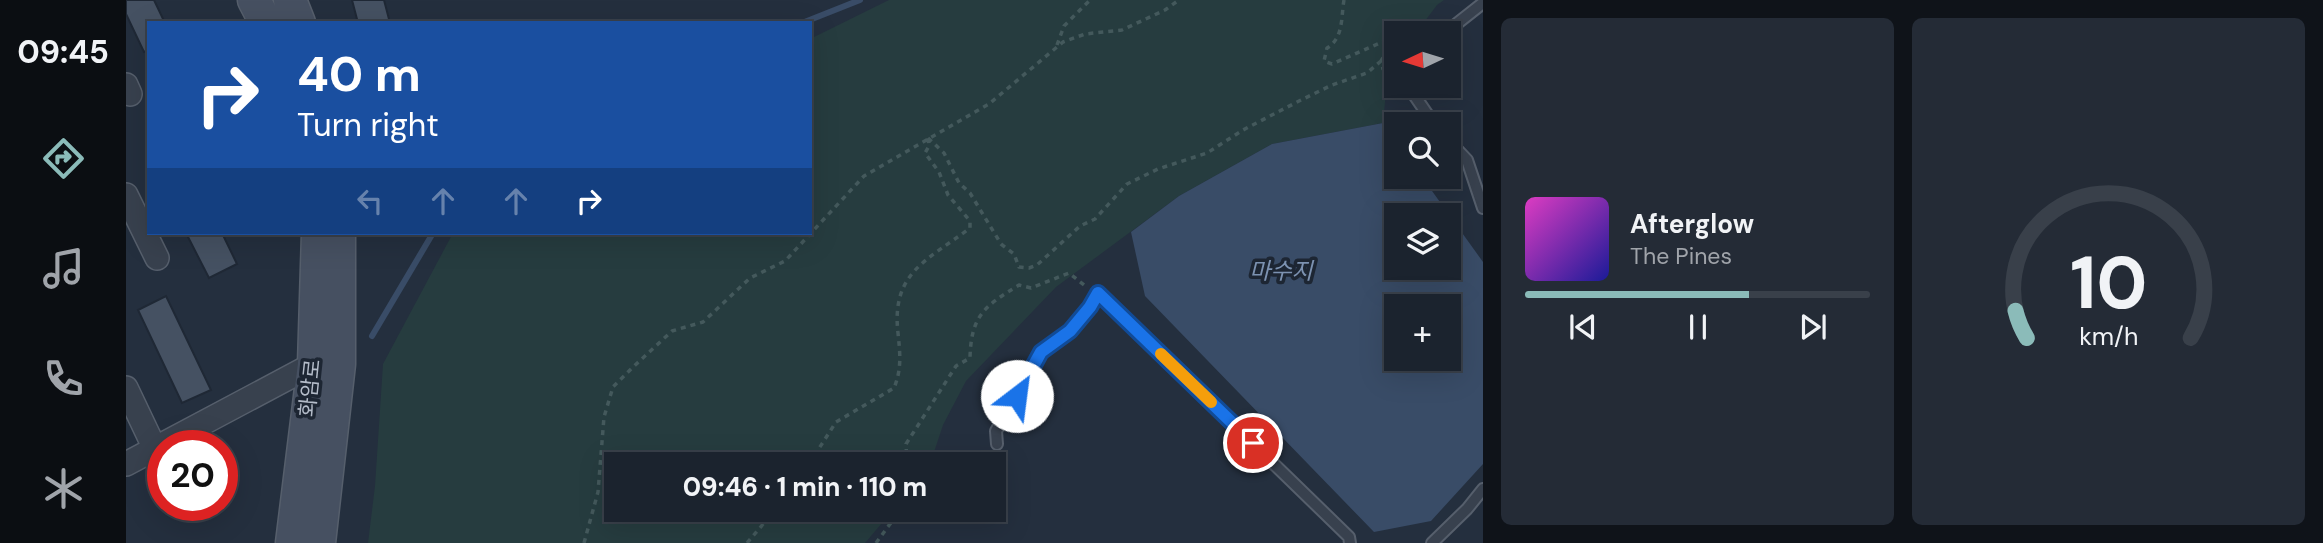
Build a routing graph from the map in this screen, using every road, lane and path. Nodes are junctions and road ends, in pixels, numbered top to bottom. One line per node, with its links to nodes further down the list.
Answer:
1 (254, 0): 7 (main road)
2 (290, 0): 8 (main road)
3 (1090, 0): 10 (path)
4 (1179, 0): 10 (path)
5 (1344, 0): 11 (path)
6 (1483, 4): 9 (lane)
7 (265, 21)
8 (298, 21)
9 (1461, 21)
10 (1055, 48): 13 (path)
11 (1381, 61): 12 (path); 13 (path)
12 (1384, 70)
13 (928, 138): 17 (path); 28 (path)
14 (1461, 154): 15 (lane)
15 (1483, 208)
16 (130, 210): 21 (street)
17 (812, 232)
18 (318, 235): 23 (main road, 화암로)
19 (339, 235): 36 (main road, 화암로)
20 (809, 235): 37 (path)
21 (157, 258)
22 (1085, 286): 29 (path)
23 (314, 364): 25 (street); 35 (main road, 화암로)
24 (126, 388): 26 (street)
25 (191, 430)
26 (147, 432)
27 (997, 444): 40 (lane)
28 (817, 452)
29 (906, 452)
30 (147, 453): 31 (street)
31 (126, 464)
32 (1483, 489): 41 (lane)
33 (764, 522): 38 (path)
34 (891, 522): 39 (path)
35 (292, 543)
36 (319, 543)
37 (584, 543)
38 (747, 543)
39 (876, 543)
40 (1350, 543)
41 (1432, 543)

